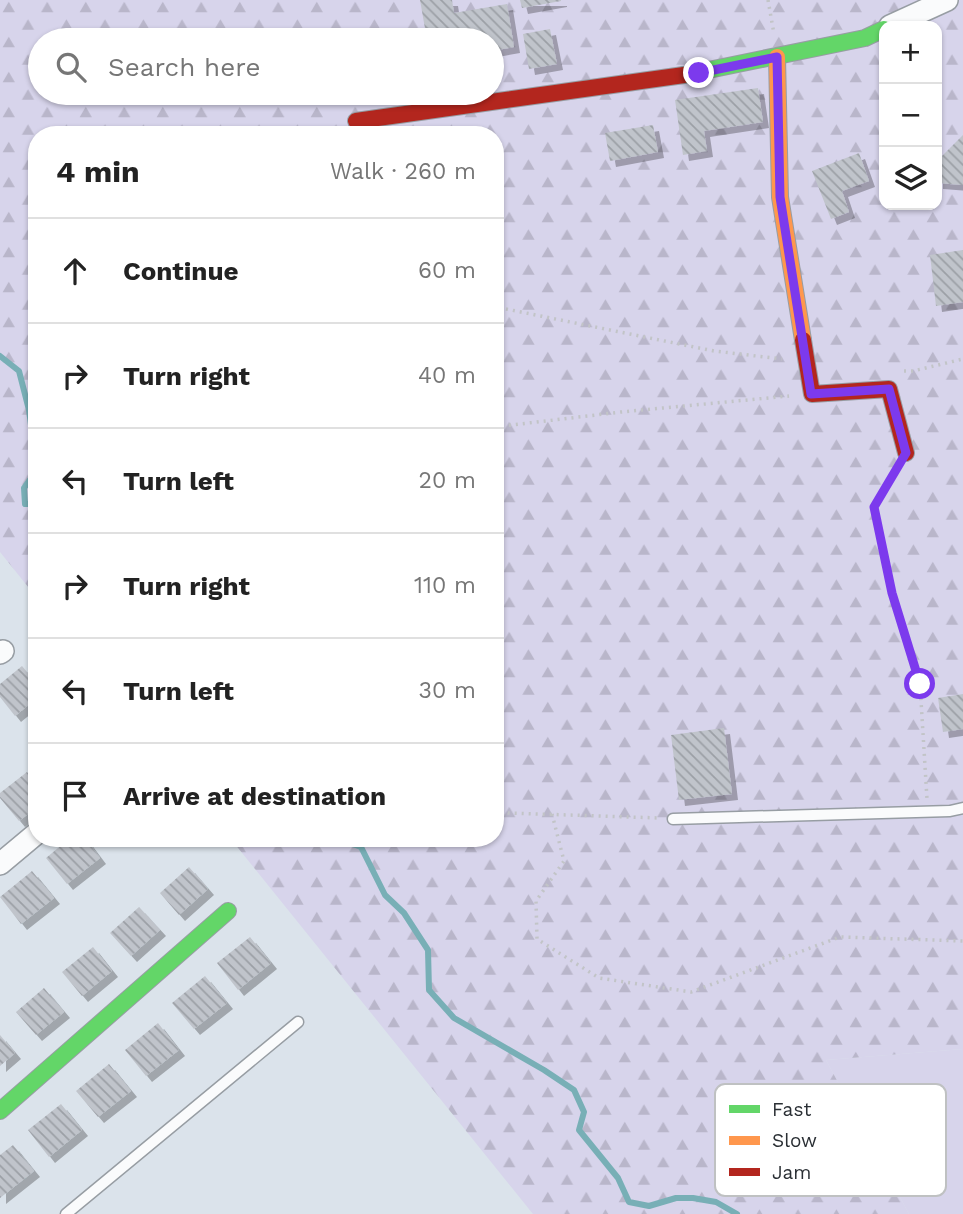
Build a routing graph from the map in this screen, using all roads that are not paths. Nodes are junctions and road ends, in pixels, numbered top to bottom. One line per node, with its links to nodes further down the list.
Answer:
1 (947, 0): 2 (street)
2 (901, 21)
3 (879, 31): 4 (street)
4 (777, 57): 5 (street); 8 (street)
5 (504, 100)
6 (470, 105): 7 (street)
7 (356, 121)
8 (906, 453)
9 (963, 808): 10 (lane)
10 (673, 819)
11 (28, 841): 12 (street)
12 (0, 864)
13 (228, 911): 15 (street)
14 (298, 1022): 16 (lane)
15 (0, 1111)
16 (66, 1214)

